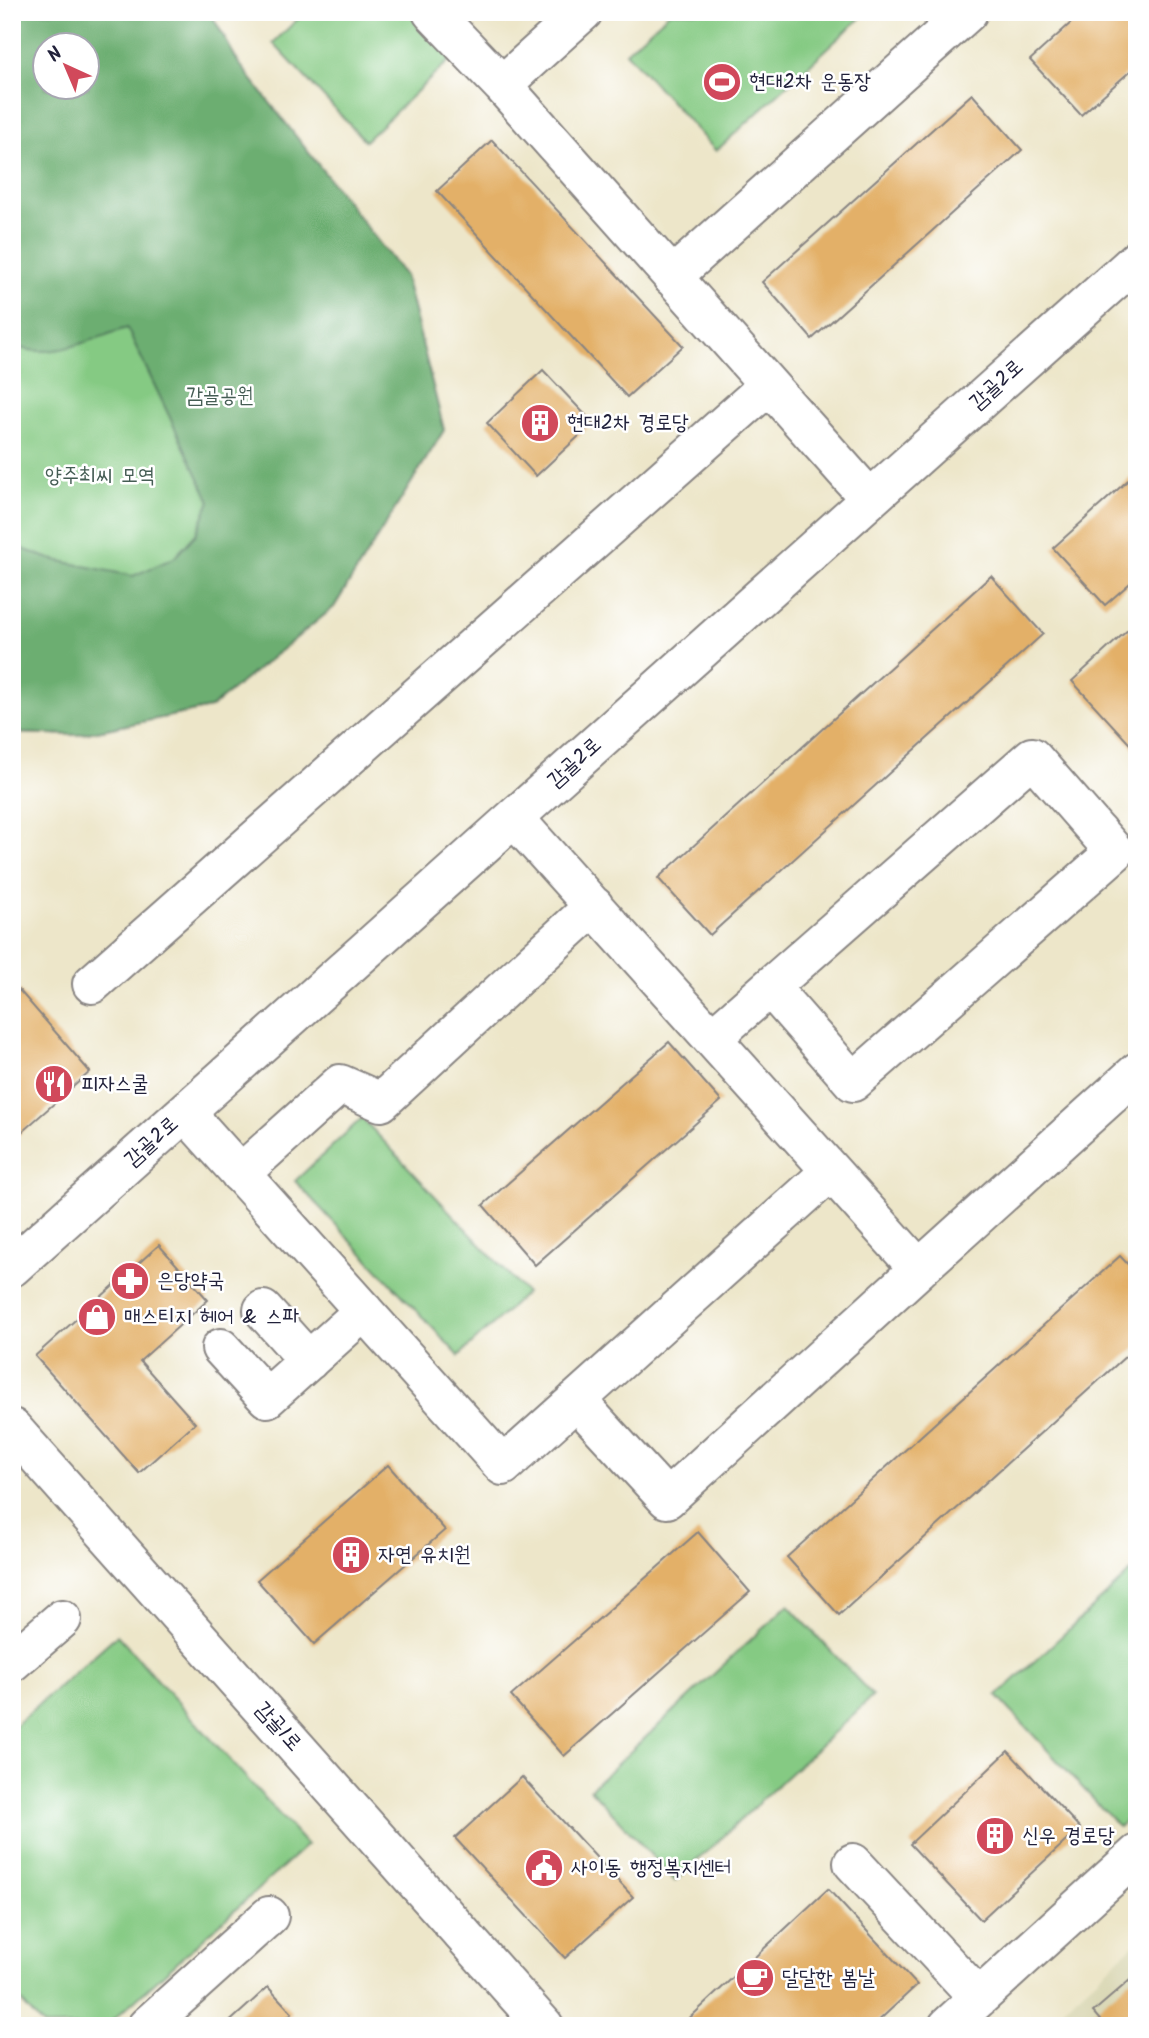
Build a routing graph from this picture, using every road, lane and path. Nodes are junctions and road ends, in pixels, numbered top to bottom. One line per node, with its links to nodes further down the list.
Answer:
1 (432, 12): 4 (street)
2 (583, 12): 4 (street)
3 (968, 12): 6 (street)
4 (502, 85): 6 (street)
5 (1137, 260): 8 (street, 감골2로)
6 (672, 277): 7 (street)
7 (768, 386): 8 (street); 12 (street)
8 (870, 499): 9 (street, 감골2로)
9 (514, 818): 11 (street); 16 (street, 감골2로)
10 (1126, 863): 13 (street); 13 (street)
11 (594, 906): 14 (street); 18 (street)
12 (92, 984)
13 (770, 987): 14 (street)
14 (712, 1038): 17 (street)
15 (1137, 1073): 20 (street)
16 (185, 1112): 18 (street); 19 (street, 감골2로)
17 (831, 1171): 20 (street); 25 (street)
18 (240, 1174): 22 (street)
19 (12, 1267)
20 (919, 1269): 25 (street)
21 (263, 1310): 24 (street)
22 (364, 1311): 24 (street); 25 (street)
23 (221, 1348): 24 (street)
24 (309, 1361)
25 (576, 1399)
26 (12, 1429): 33 (street, 감골1로)
27 (62, 1619): 28 (street)
28 (12, 1662)
29 (1137, 1854): 32 (street)
30 (853, 1863): 32 (street)
31 (269, 1916): 34 (street)
32 (979, 1998): 35 (street)
33 (540, 2024)
34 (147, 2026)
35 (948, 2026)

